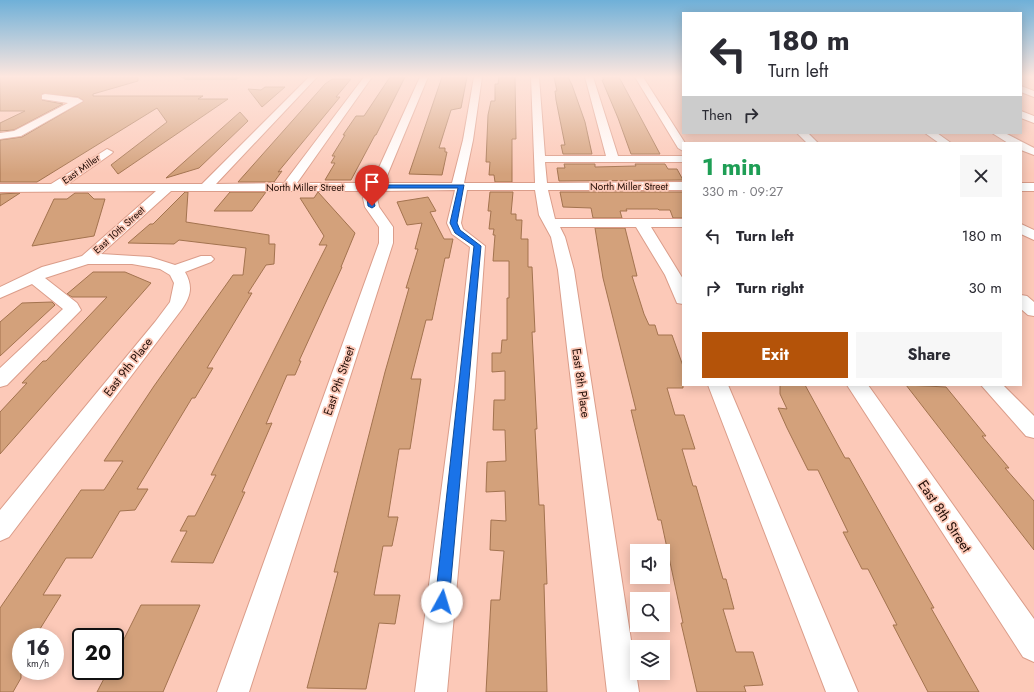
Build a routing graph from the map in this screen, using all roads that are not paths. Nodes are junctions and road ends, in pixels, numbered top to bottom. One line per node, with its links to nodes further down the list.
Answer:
1 (61, 109): 12 (street)
2 (282, 109): 28 (street)
3 (345, 109): 29 (street)
4 (410, 109): 23 (street, East 9th Street)
5 (473, 109): 24 (street)
6 (537, 109): 20 (street, East 8th Place)
7 (598, 109): 21 (street)
8 (659, 109): 16 (street)
9 (803, 134): 13 (street)
10 (932, 134): 14 (street)
11 (999, 134): 15 (street)
12 (0, 136)
13 (812, 142)
14 (944, 142)
15 (1014, 142)
16 (682, 146)
17 (1022, 146): 19 (street)
18 (107, 152): 33 (street, East Miller)
19 (1034, 152)
20 (539, 159): 21 (street); 25 (street, East 8th Place)
21 (613, 159): 22 (street)
22 (682, 159)
23 (377, 186): 24 (street, North Miller Street); 29 (street, North Miller Street); 52 (street, East 9th Street)
24 (460, 186): 25 (street, North Miller Street); 53 (street)
25 (541, 186): 26 (street, North Miller Street); 34 (street, East 8th Place)
26 (682, 186)
27 (168, 187): 28 (street, North Miller Street); 33 (street, North Miller Street); 37 (street, East 10th Street)
28 (206, 187): 29 (street, North Miller Street)
29 (288, 187)
30 (1022, 187): 31 (street)
31 (1034, 187)
32 (0, 188): 33 (street, North Miller Street)
33 (55, 188)
34 (550, 223): 35 (street); 54 (street, East 8th Place)
35 (641, 223): 36 (street); 42 (street)
36 (682, 223)
37 (87, 259): 39 (street, East 10th Street); 40 (street)
38 (206, 259): 40 (street)
39 (41, 269): 41 (street, East 10th Street); 45 (street)
40 (176, 270): 50 (street, East 9th Place)
41 (0, 293)
42 (682, 297)
43 (1022, 301): 44 (street)
44 (1034, 311)
45 (0, 380)
46 (718, 386): 55 (street)
47 (858, 386): 51 (street, East 8th Street)
48 (992, 386): 49 (street)
49 (1034, 430)
50 (0, 529)
51 (1034, 646)
52 (233, 692)
53 (431, 692)
54 (623, 692)
55 (842, 692)

